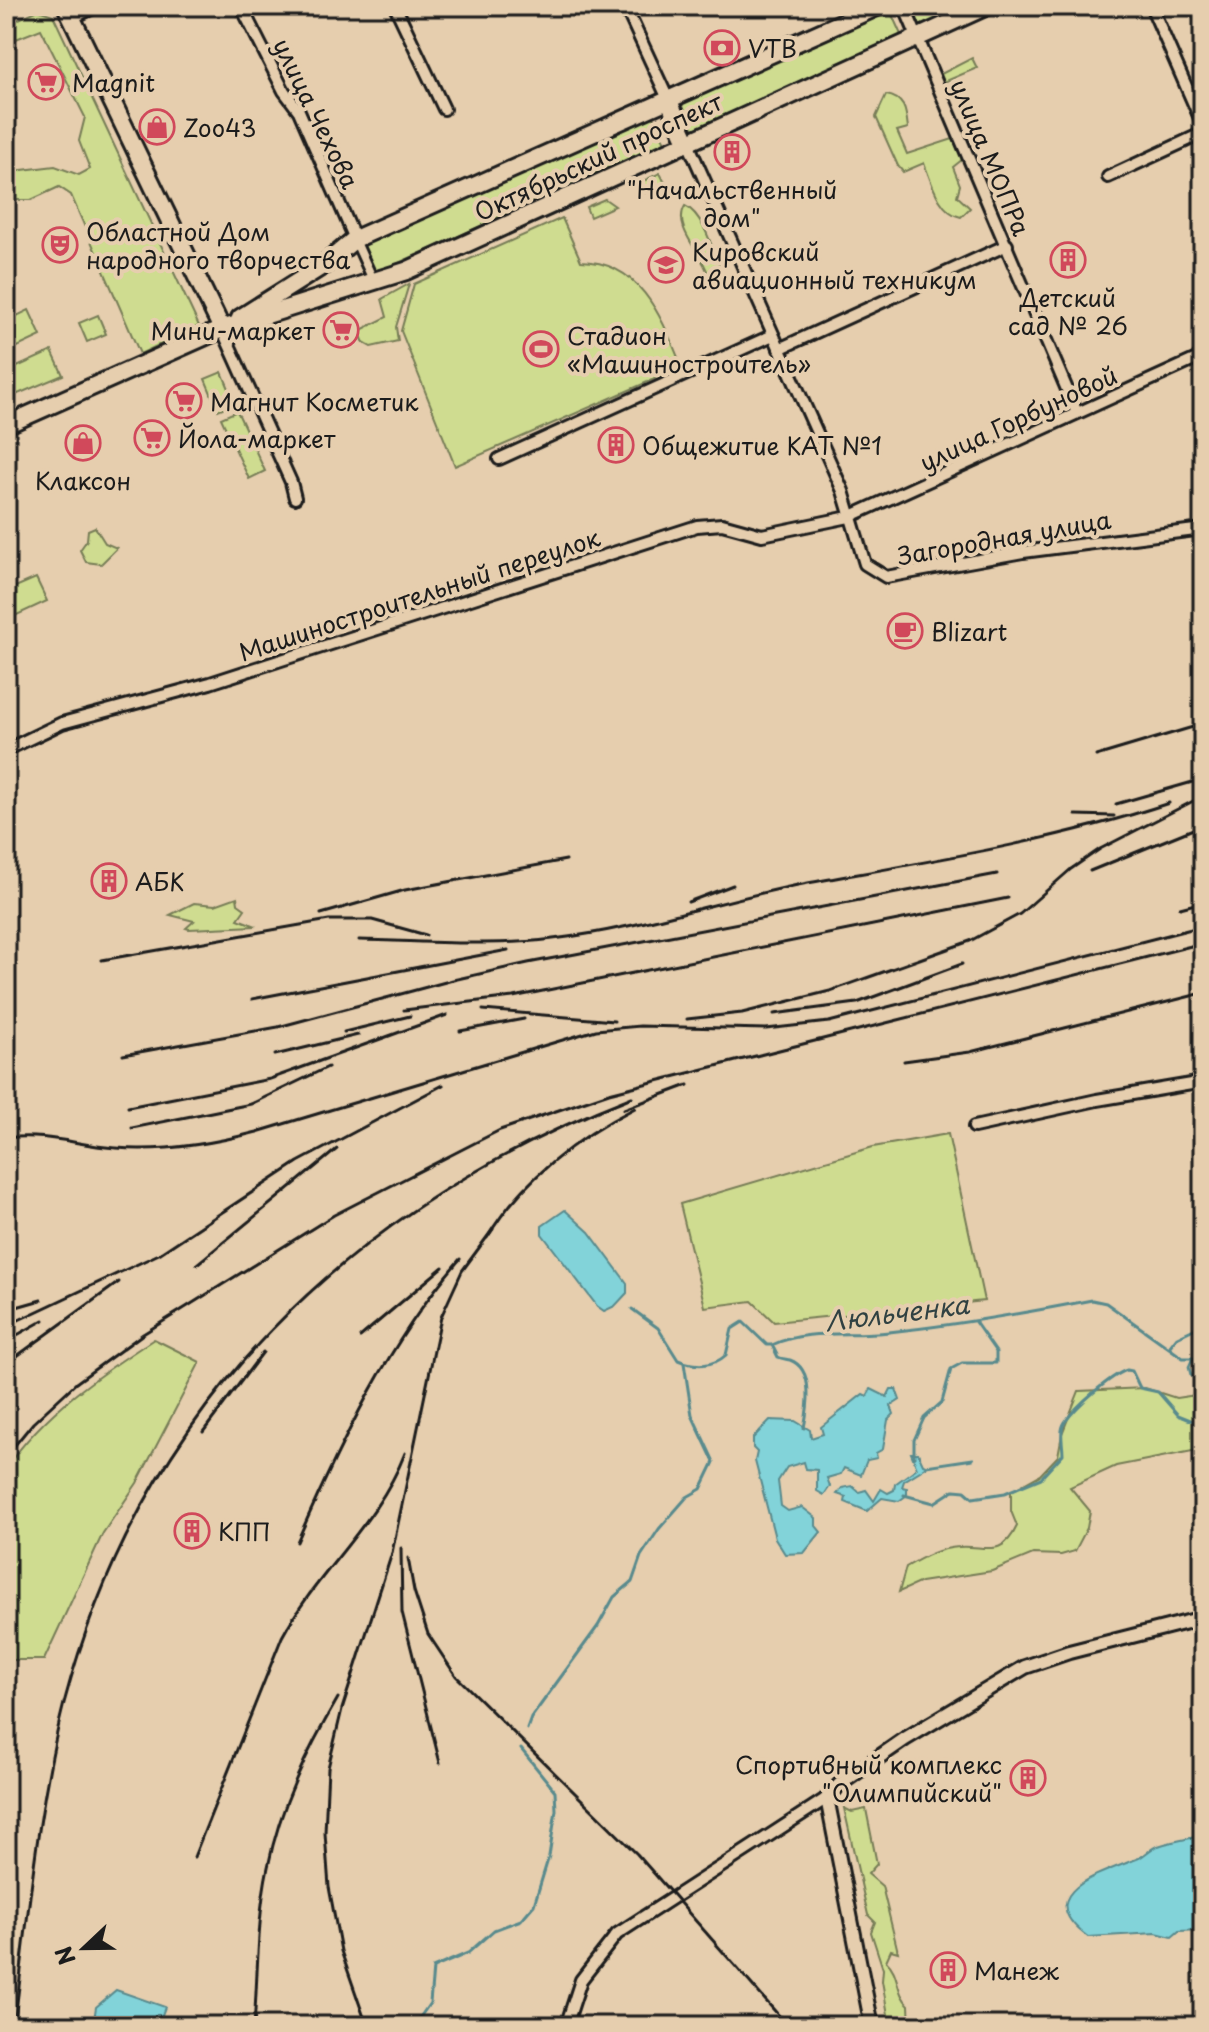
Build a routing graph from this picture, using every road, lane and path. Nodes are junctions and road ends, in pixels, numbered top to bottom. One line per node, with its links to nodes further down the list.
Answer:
1 (97, 6): 9 (street)
2 (241, 6): 17 (street, улица Чехова)
3 (395, 6): 12 (street)
4 (625, 6): 11 (street)
5 (879, 6): 11 (main road, Октябрьский проспект)
6 (904, 6): 10 (street, улица МОПРа)
7 (987, 6): 10 (main road, Октябрьский проспект)
8 (1151, 6): 13 (street)
9 (69, 12): 22 (main road)
10 (918, 37): 15 (main road, Октябрьский проспект); 18 (street, улица МОПРа)
11 (668, 99): 15 (main road); 17 (main road, Октябрьский проспект)
12 (444, 109)
13 (1203, 125)
14 (1203, 133): 16 (street)
15 (687, 141): 20 (main road, Октябрьский проспект); 23 (street, Загородная улица)
16 (1108, 177)
17 (355, 239): 19 (main road, Октябрьский проспект); 20 (street)
18 (1007, 245): 24 (street); 26 (street, улица МОПРа)
19 (338, 254): 21 (main road); 22 (main road, Октябрьский проспект)
20 (374, 282): 21 (main road, Октябрьский проспект)
21 (354, 288): 22 (main road, Октябрьский проспект)
22 (222, 329): 27 (main road, Октябрьский проспект); 29 (street)
23 (773, 335): 24 (street, Загородная улица); 28 (street)
24 (779, 349): 30 (street, Загородная улица)
25 (1203, 356): 26 (street, улица Горбуновой)
26 (1077, 413): 30 (street, улица Горбуновой)
27 (6, 425)
28 (499, 459)
29 (295, 498)
30 (849, 517): 31 (street, Загородная улица); 32 (street, Машиностроительный переулок)
31 (1203, 529)
32 (6, 750)
33 (1203, 1082): 34 (street)
34 (974, 1127)
35 (1203, 1618): 36 (street)
36 (827, 1798): 37 (street); 38 (street)
37 (566, 2026)
38 (872, 2026)

